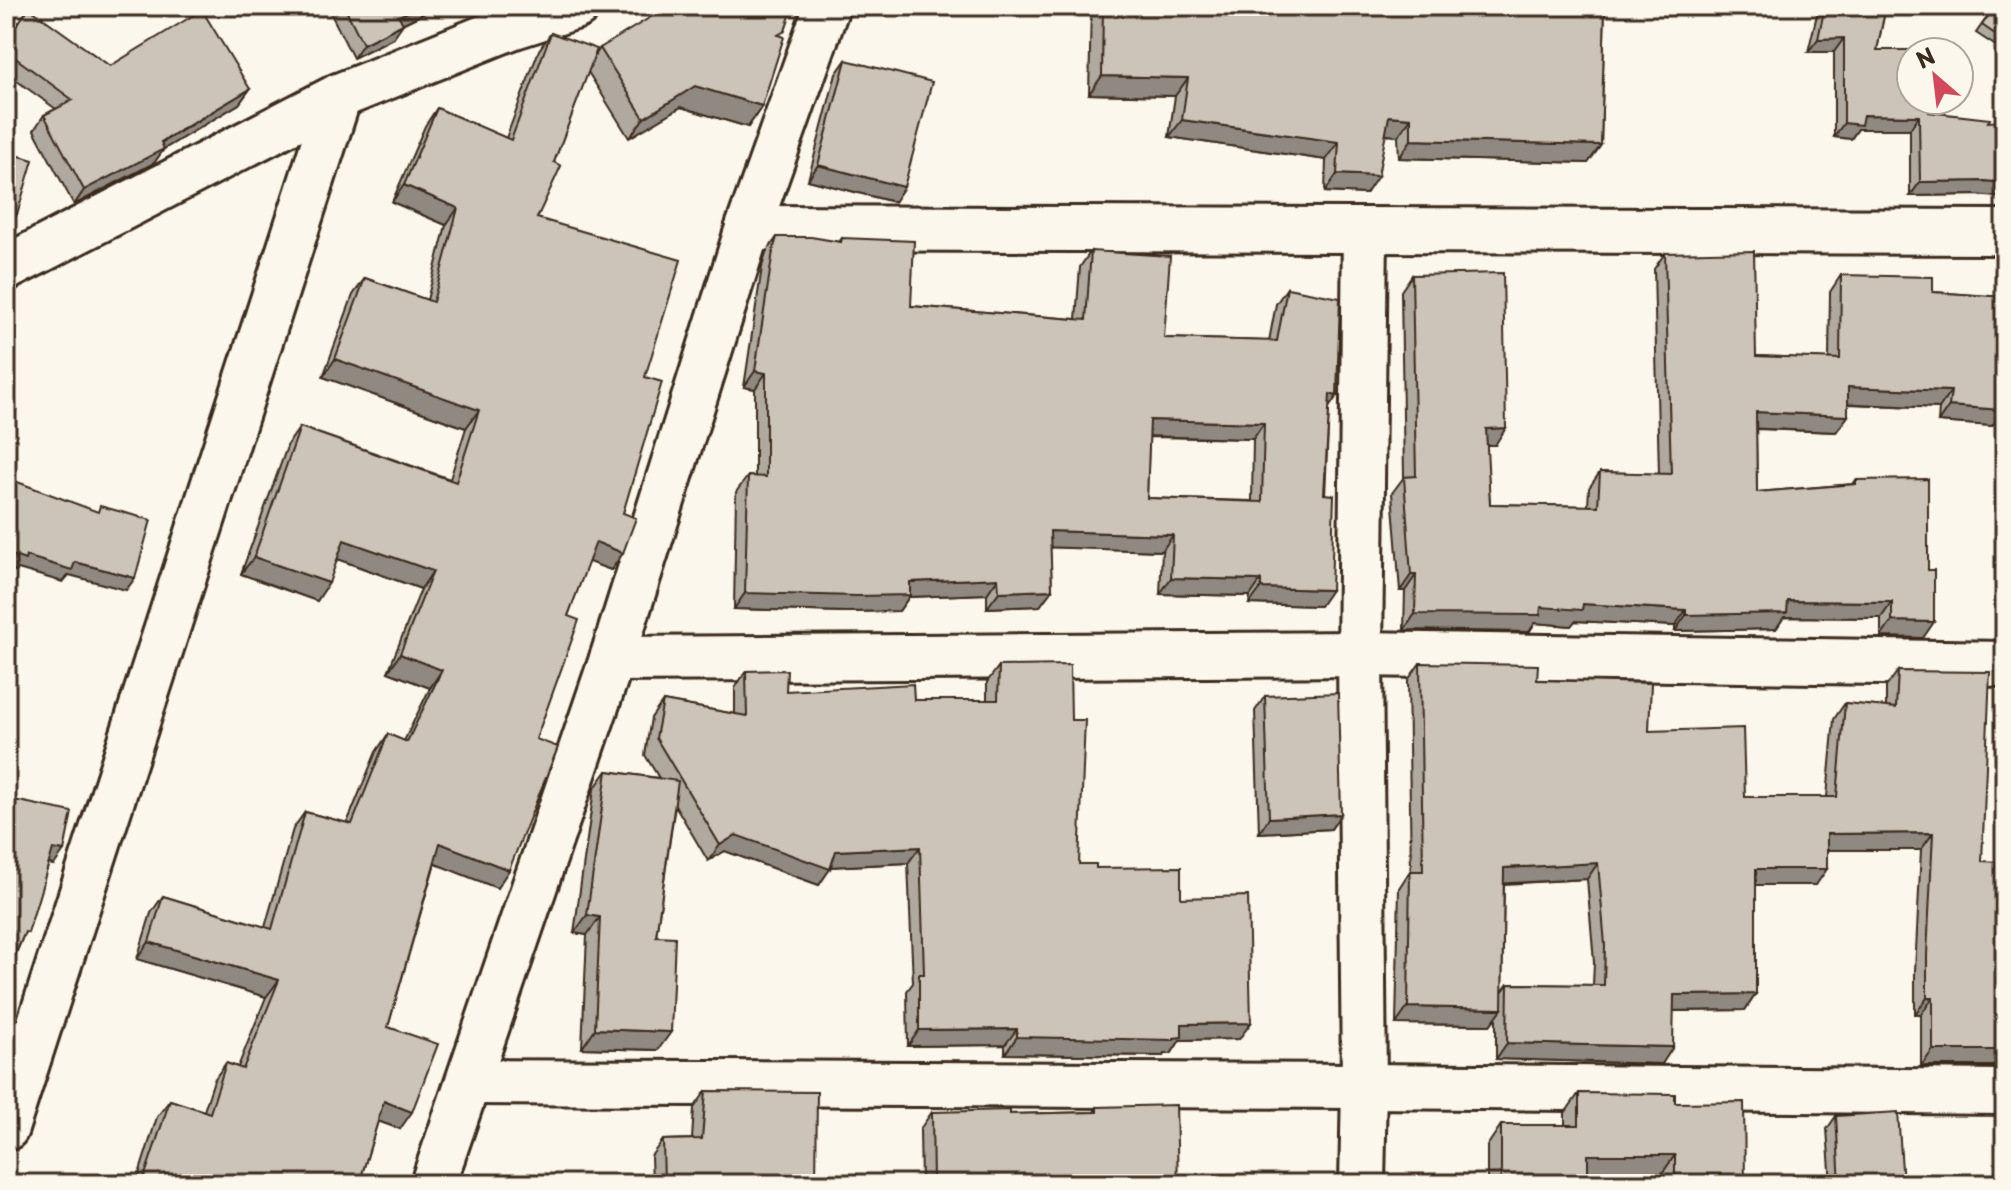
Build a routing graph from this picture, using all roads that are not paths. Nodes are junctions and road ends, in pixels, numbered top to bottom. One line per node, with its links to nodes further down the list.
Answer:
1 (577, 6): 3 (street)
2 (827, 6): 4 (street)
3 (339, 96): 7 (street); 14 (street)
4 (748, 228): 5 (street); 9 (street)
5 (1365, 230): 6 (street); 8 (street)
6 (2005, 232)
7 (6, 268)
8 (1360, 654): 9 (street); 10 (street); 12 (street)
9 (612, 659): 11 (street)
10 (2005, 664)
11 (470, 1082): 12 (street); 15 (street)
12 (1364, 1086): 13 (street); 16 (street)
13 (2005, 1092)
14 (6, 1128)
15 (433, 1184)
16 (1362, 1184)

